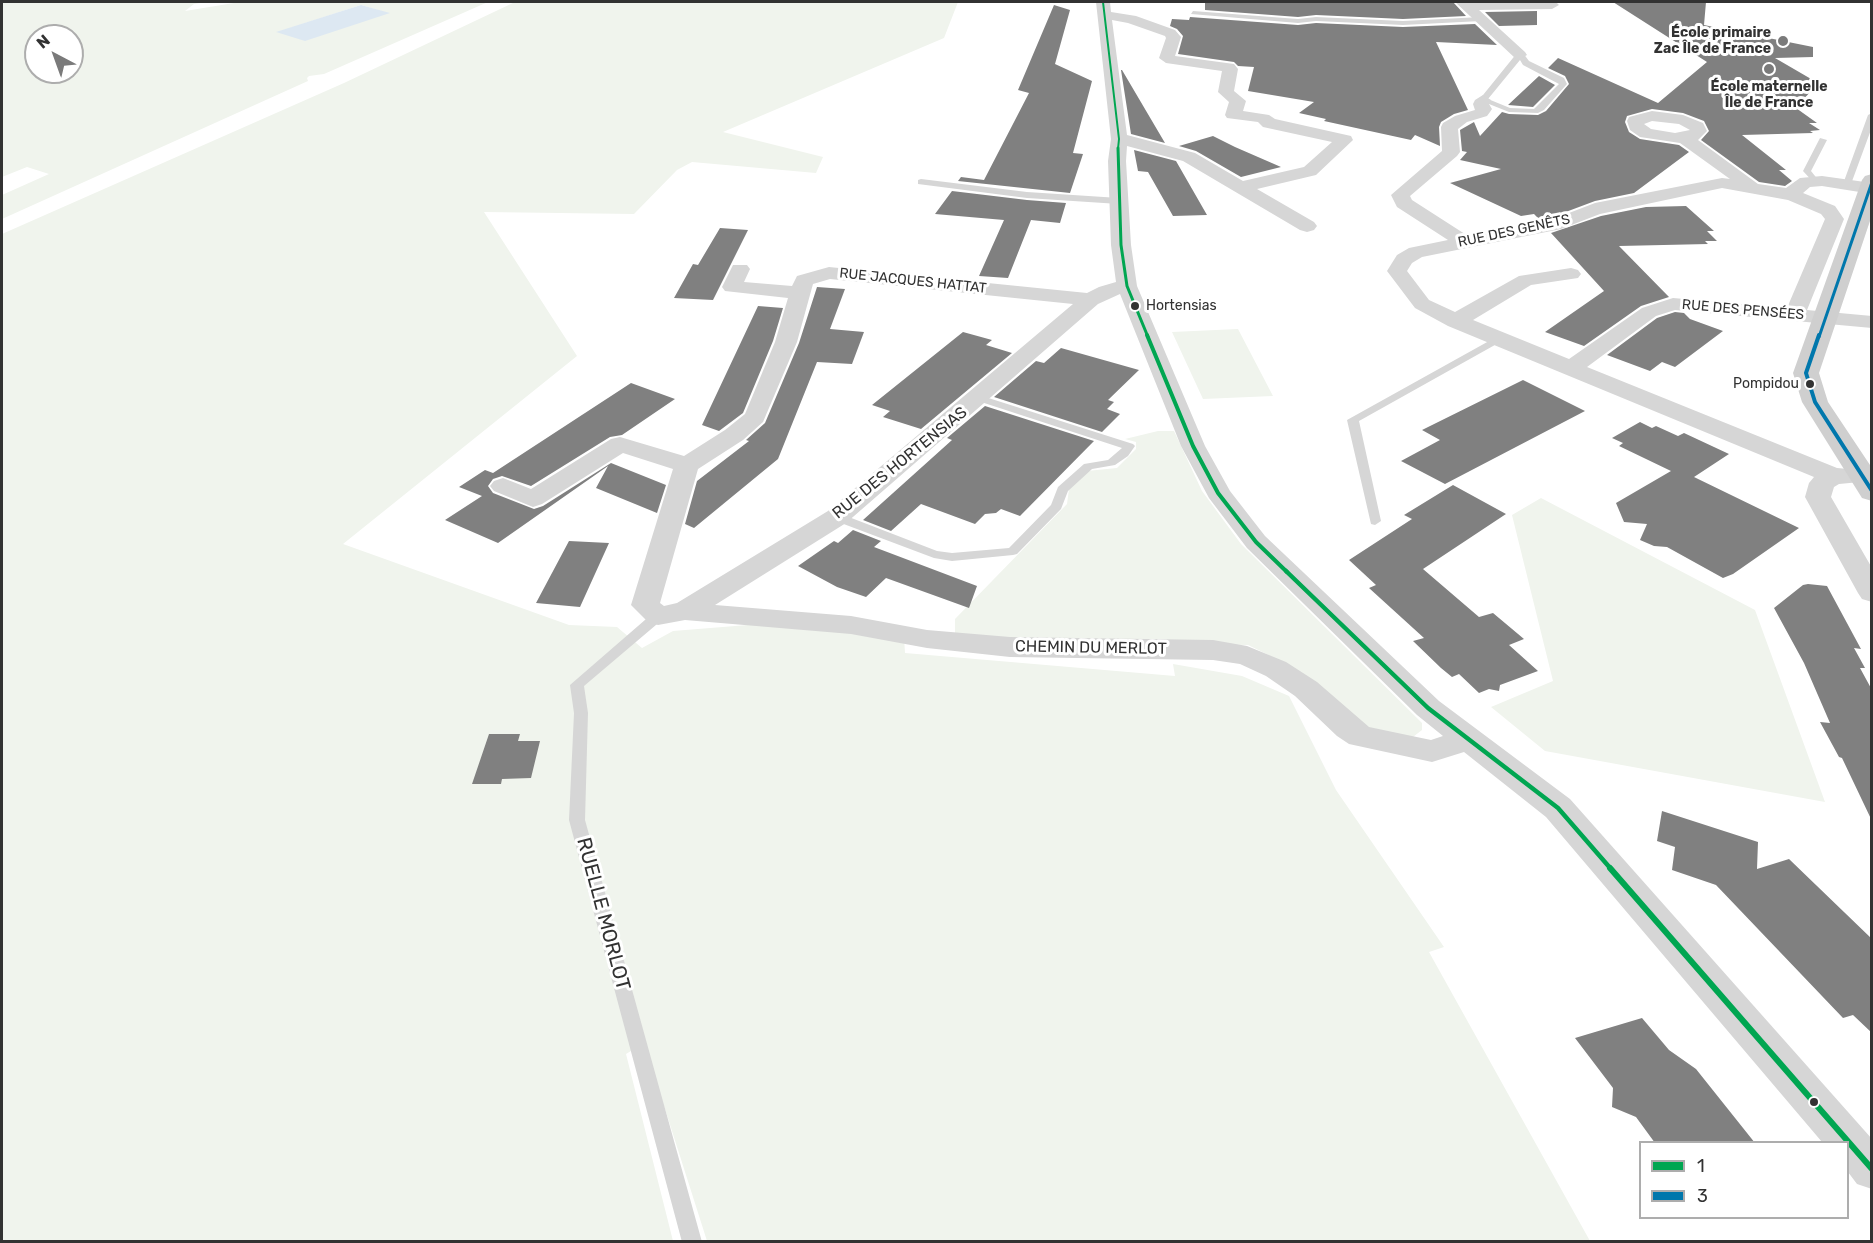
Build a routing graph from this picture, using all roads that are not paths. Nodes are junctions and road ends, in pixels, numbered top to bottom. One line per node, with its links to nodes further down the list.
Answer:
1 (1464, 4): 2 (street); 5 (street)
2 (1554, 6)
3 (1104, 8): 12 (street); 18 (street)
4 (1193, 13): 5 (lane)
5 (1481, 19): 6 (street)
6 (1520, 54): 7 (lane); 8 (lane)
7 (1511, 68): 8 (lane); 9 (lane)
8 (1534, 68): 9 (lane)
9 (1483, 100): 22 (street)
10 (1872, 115): 16 (lane)
11 (1684, 138): 17 (street, RUE DES GENÊTS)
12 (1119, 139): 18 (street); 20 (street)
13 (1823, 140): 14 (lane)
14 (1815, 181): 16 (street); 19 (street)
15 (921, 182): 20 (lane)
16 (1865, 185): 29 (main road)
17 (1751, 186): 19 (street, RUE DES GENÊTS); 22 (street, RUE DES GENÊTS)
18 (1242, 187): 21 (street)
19 (1793, 195): 28 (street, RUE DES GENÊTS)
20 (1119, 201): 25 (street)
21 (1307, 226)
22 (1463, 241): 30 (street, RUE DES GENÊTS)
23 (740, 269): 26 (street)
24 (1571, 273): 30 (street)
25 (1127, 286): 27 (street, RUE DES HORTENSIAS); 43 (street)
26 (800, 293): 27 (street, RUE JACQUES HATTAT); 35 (street)
27 (1091, 300): 34 (street, RUE DES HORTENSIAS)
28 (1795, 314): 29 (street, RUE DES PENSÉES); 33 (street, RUE DES PENSÉES)
29 (1827, 317): 31 (street, RUE DES PENSÉES); 37 (main road)
30 (1456, 321): 32 (street)
31 (1872, 322)
32 (1498, 339): 33 (street); 40 (lane)
33 (1570, 368): 36 (street)
34 (979, 398): 39 (street, RUE DES HORTENSIAS); 39 (lane)
35 (687, 465): 38 (street); 42 (street)
36 (1834, 476): 37 (street); 41 (street)
37 (1867, 484)
38 (503, 486)
39 (837, 517): 42 (street, RUE DES HORTENSIAS)
40 (1375, 522)
41 (1872, 592)
42 (671, 613): 43 (street, CHEMIN DU MERLOT); 47 (lane, RUELLE MORLOT)
43 (1468, 739): 44 (street)
44 (1847, 1141)
45 (1849, 1143): 46 (street)
46 (1872, 1170)
47 (692, 1242)

